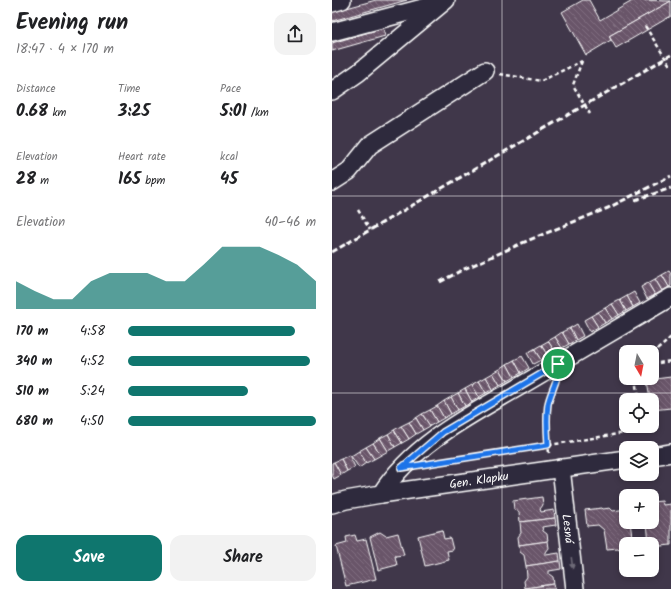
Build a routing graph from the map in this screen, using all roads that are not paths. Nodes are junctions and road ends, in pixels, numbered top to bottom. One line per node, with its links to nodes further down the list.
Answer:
1 (342, 0): 3 (street)
2 (444, 1): 4 (street); 6 (street)
3 (332, 3)
4 (332, 32)
5 (485, 71): 9 (street)
6 (358, 73): 7 (street); 8 (street)
7 (332, 80)
8 (332, 91)
9 (332, 182)
10 (671, 297): 15 (street)
11 (671, 453): 12 (street)
12 (659, 455)
13 (619, 459): 14 (street, Gen. Klapku)
14 (555, 463): 15 (street, Gen. Klapku); 17 (street, Lesná, one-way to 17)
15 (381, 494): 16 (street, Gen. Klapku)
16 (332, 504)
17 (575, 589)

